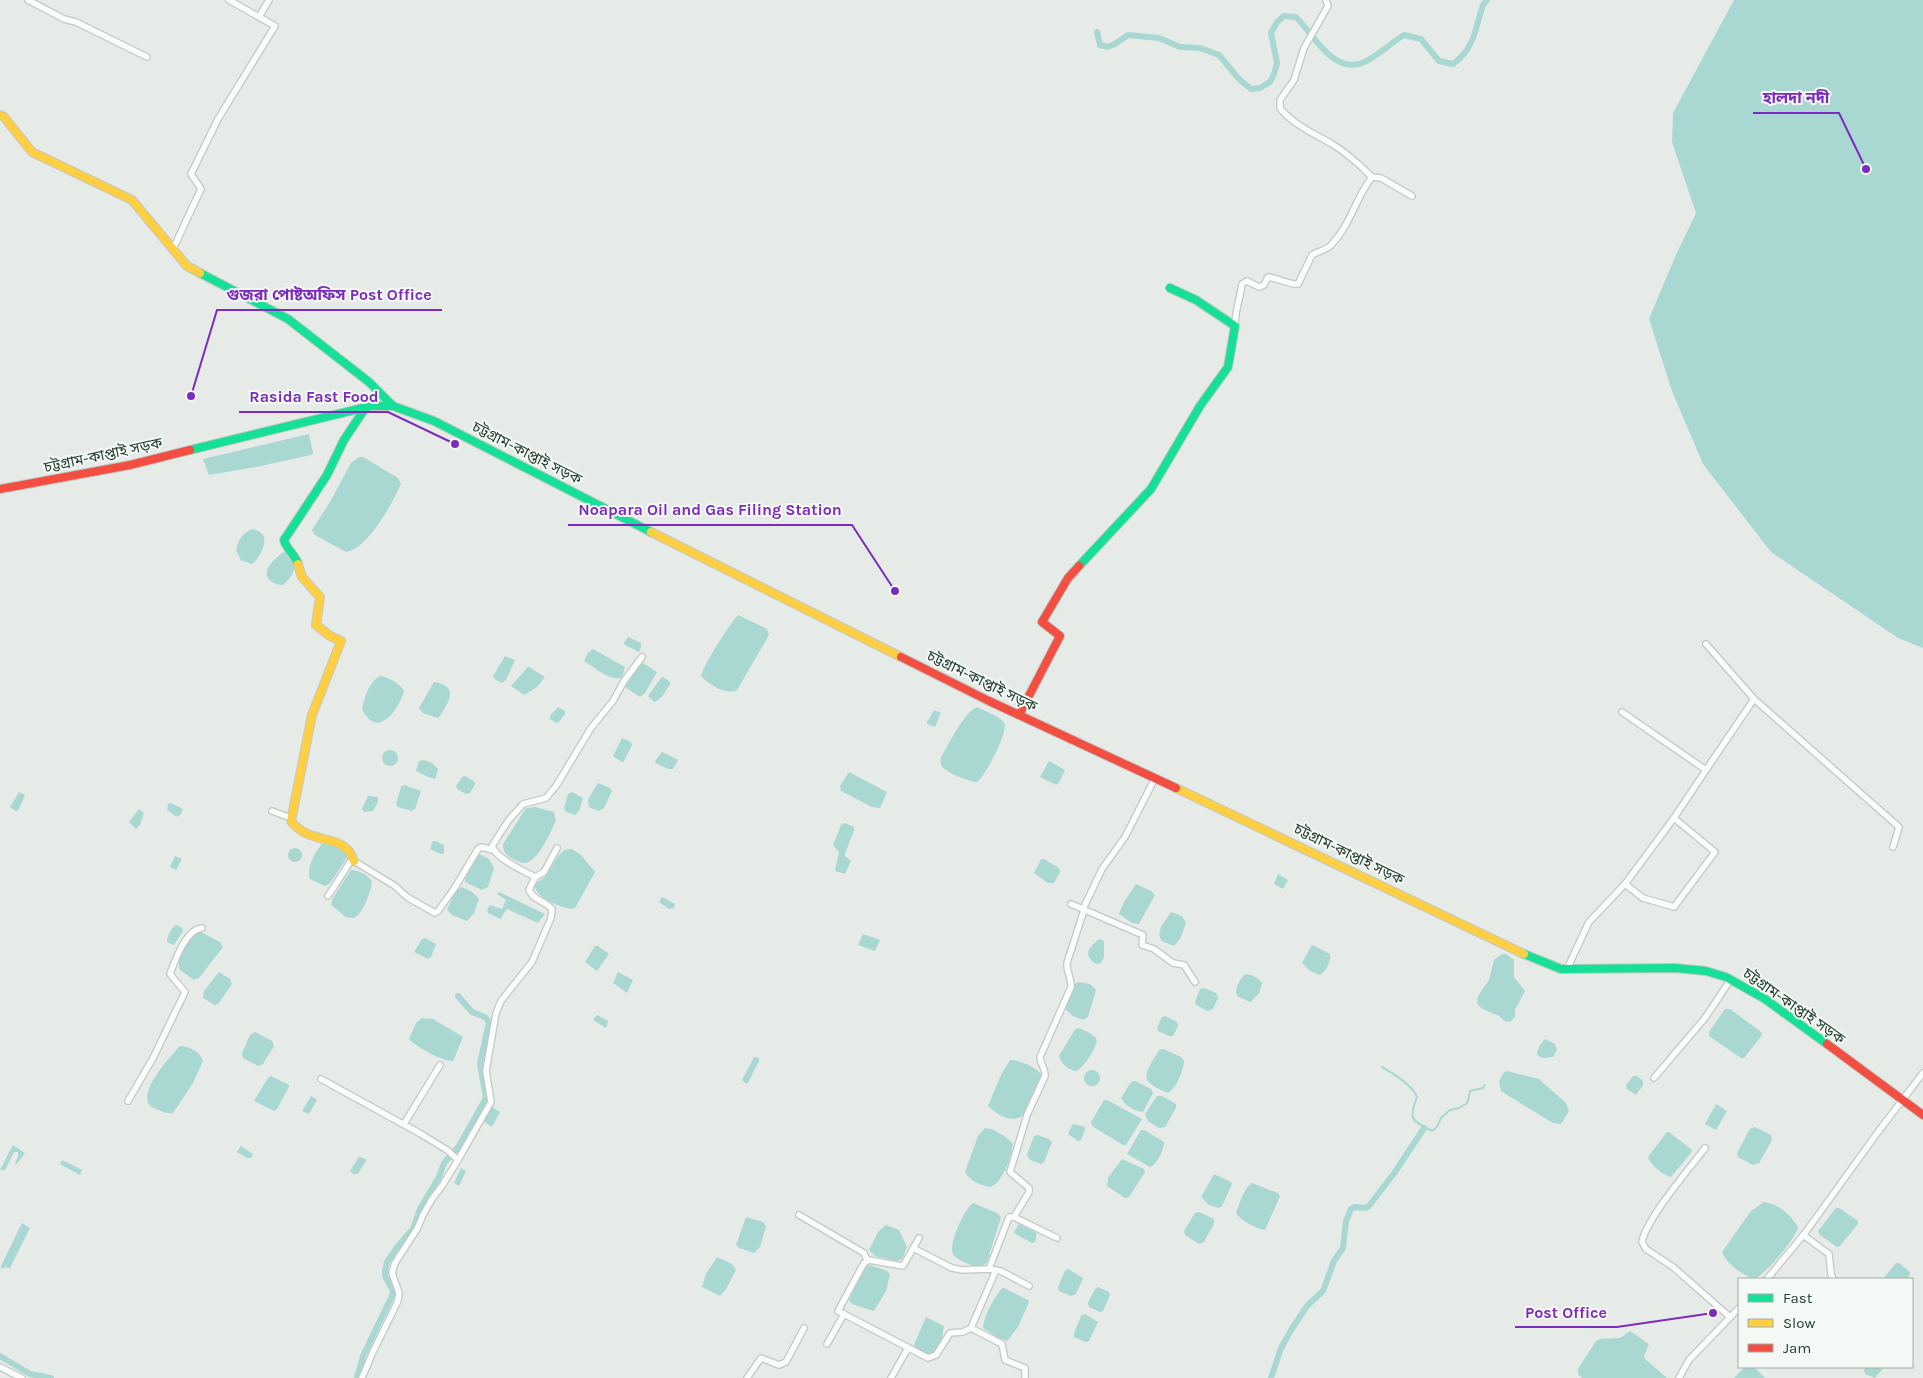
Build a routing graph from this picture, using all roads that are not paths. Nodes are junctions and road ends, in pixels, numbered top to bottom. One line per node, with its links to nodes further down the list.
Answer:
1 (28, 0): 6 (street)
2 (229, 0): 5 (street)
3 (269, 0): 5 (street)
4 (1326, 0): 8 (street)
5 (259, 17): 10 (street)
6 (147, 57)
7 (0, 115): 10 (main road)
8 (1372, 177): 9 (street); 12 (street)
9 (1412, 196)
10 (172, 249): 14 (main road)
11 (1170, 288): 12 (main road)
12 (1235, 326): 20 (main road)
13 (366, 406): 14 (main road, চট্টগ্রাম-কাপ্তাই সড়ক); 15 (main road, চট্টগ্রাম-কাপ্তাই সড়ক); 24 (main road)
14 (393, 406): 20 (main road, চট্টগ্রাম-কাপ্তাই সড়ক)
15 (0, 489)
16 (1706, 644): 18 (street)
17 (642, 657): 28 (street)
18 (1754, 699): 21 (street); 27 (street)
19 (1622, 712): 21 (street)
20 (1019, 715): 22 (main road, চট্টগ্রাম-কাপ্তাই সড়ক)
21 (1706, 770): 25 (street)
22 (1155, 778): 34 (street); 36 (main road, চট্টগ্রাম-কাপ্তাই সড়ক)
23 (272, 811): 24 (street)
24 (292, 818): 29 (main road)
25 (1674, 818): 31 (street); 31 (street)
26 (556, 848): 30 (street)
27 (1893, 848)
28 (493, 850): 29 (street); 30 (street)
29 (354, 861): 32 (street)
30 (535, 877): 48 (street)
31 (1625, 884): 36 (street)
32 (328, 896)
33 (1070, 904): 34 (street)
34 (1084, 910): 38 (street); 50 (street)
35 (202, 928): 43 (street)
36 (1567, 969): 37 (main road, চট্টগ্রাম-কাপ্তাই সড়ক)
37 (1731, 979): 41 (street); 44 (main road, চট্টগ্রাম-কাপ্তাই সড়ক)
38 (1195, 982)
39 (440, 1065): 46 (street)
40 (1923, 1074): 44 (street)
41 (1654, 1078)
42 (321, 1079): 46 (street)
43 (128, 1101)
44 (1902, 1101): 45 (main road, চট্টগ্রাম-কাপ্তাই সড়ক); 51 (street)
45 (1923, 1115)
46 (404, 1124): 48 (street)
47 (1706, 1148): 63 (street)
48 (458, 1160): 70 (street)
49 (799, 1214): 55 (street)
50 (1014, 1217): 53 (street); 56 (street)
51 (1803, 1235): 58 (street); 59 (street)
52 (919, 1238): 54 (street)
53 (1057, 1238)
54 (914, 1248): 55 (street); 56 (street)
55 (867, 1260): 62 (street)
56 (990, 1269): 57 (street)
57 (996, 1270): 60 (street); 65 (street)
58 (1768, 1278)
59 (1833, 1278)
60 (1030, 1286)
61 (1738, 1309): 63 (street)
62 (844, 1314): 66 (street); 67 (street)
63 (1730, 1318): 74 (street)
64 (804, 1328): 71 (street)
65 (971, 1328): 67 (street); 73 (street)
66 (827, 1344)
67 (908, 1348): 72 (street)
68 (0, 1366): 69 (street)
69 (22, 1378)
70 (362, 1378)
71 (747, 1378)
72 (891, 1378)
73 (1025, 1378)
74 (1679, 1378)

